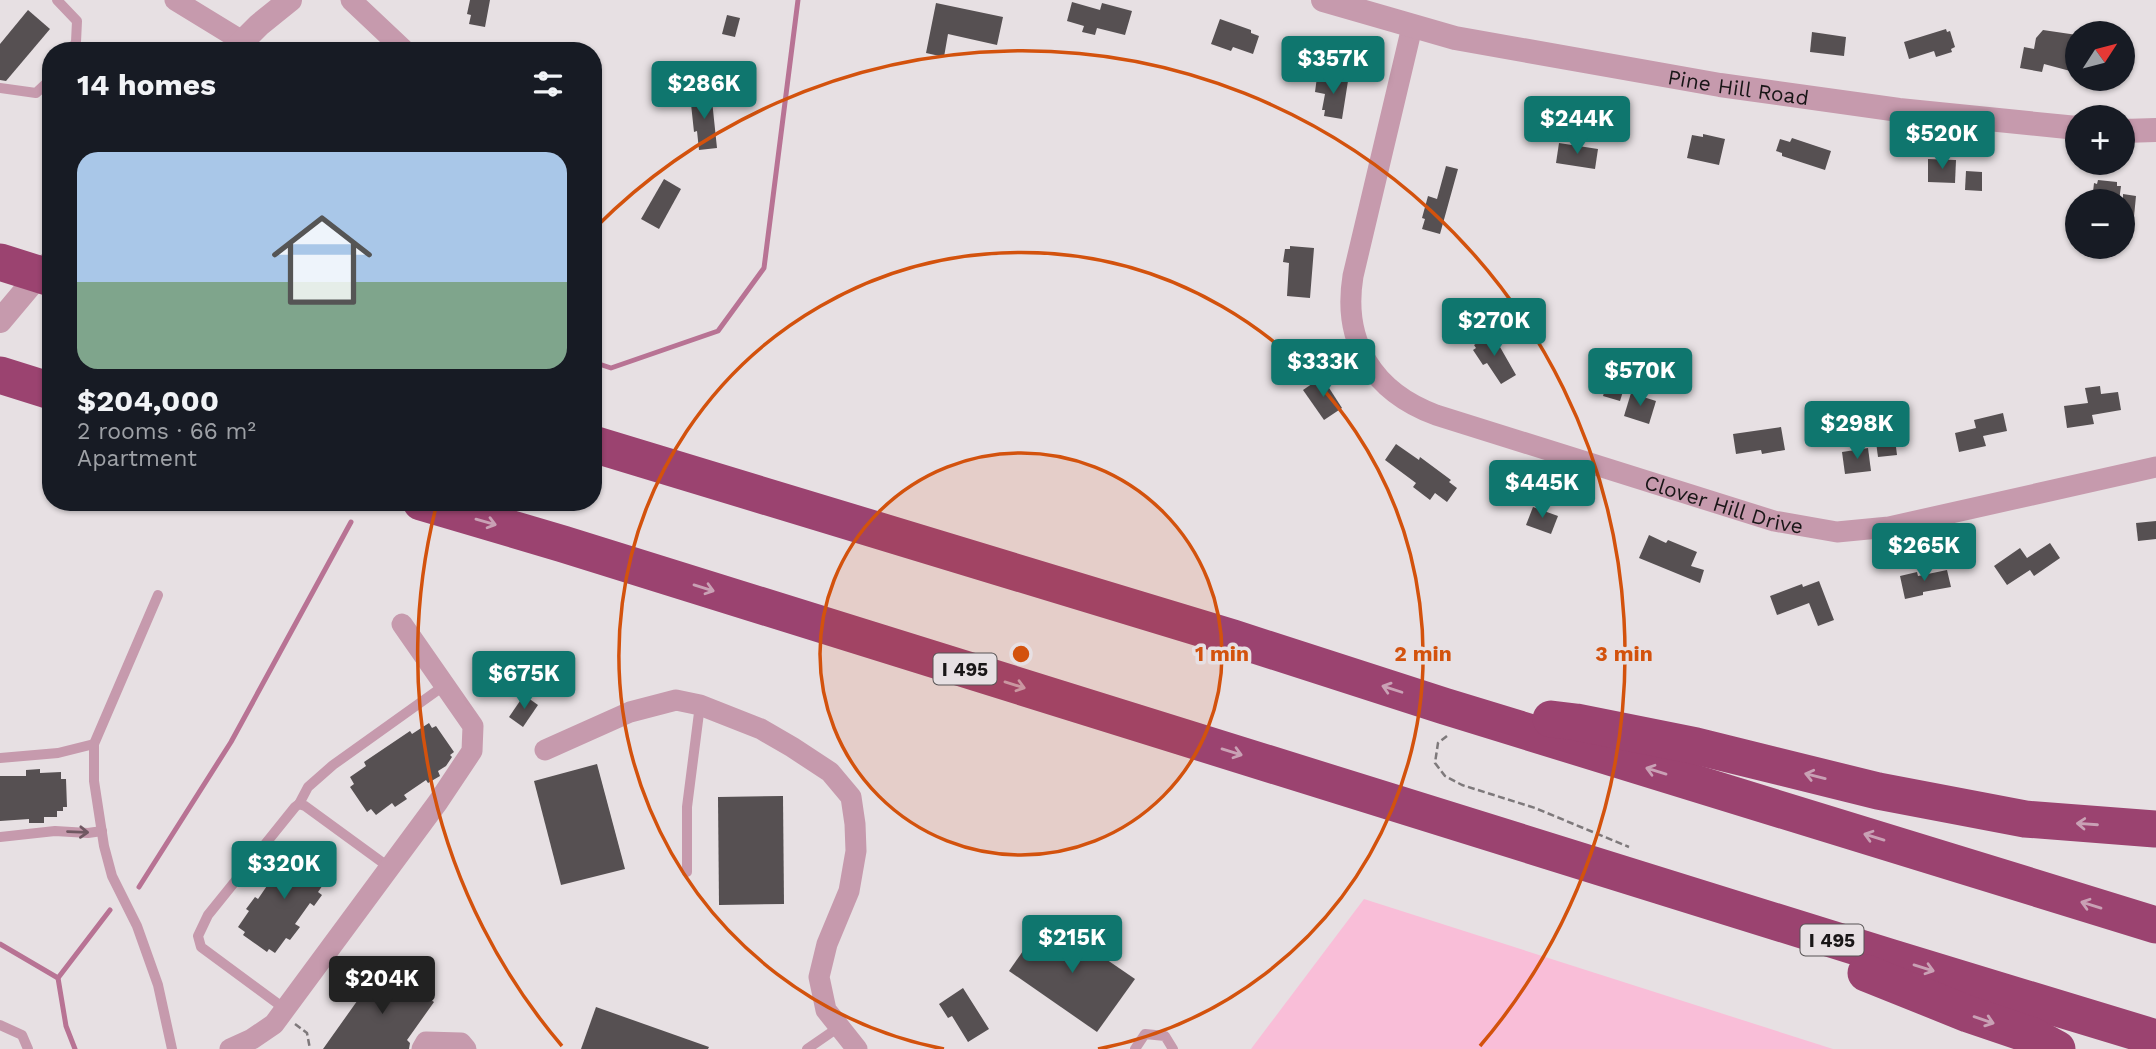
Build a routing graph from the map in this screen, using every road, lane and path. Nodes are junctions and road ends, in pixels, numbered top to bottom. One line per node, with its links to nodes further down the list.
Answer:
1 (57, 0): 7 (lane)
2 (175, 0): 8 (street)
3 (290, 0): 9 (street)
4 (351, 0): 10 (street)
5 (1323, 0): 6 (street, Pine Hill Road)
6 (1412, 27): 13 (street, Pine Hill Road); 23 (street, Clover Hill Drive)
7 (76, 42)
8 (233, 42)
9 (243, 42)
10 (395, 42)
11 (42, 87): 12 (lane)
12 (0, 88)
13 (2065, 127)
14 (2156, 130): 15 (street)
15 (2135, 131)
16 (0, 262): 18 (highway)
17 (42, 272): 19 (street)
18 (42, 275)
19 (0, 321)
20 (0, 375): 21 (highway)
21 (42, 388)
22 (602, 447): 29 (highway, one-way to 22)
23 (2156, 467)
24 (451, 511): 37 (highway, I 495, one-way to 37)
25 (158, 595): 30 (lane)
26 (402, 624): 27 (street)
27 (445, 685): 33 (lane); 39 (street)
28 (700, 705): 31 (street); 40 (lane); 44 (street)
29 (1446, 721): 34 (highway, one-way to 29); 38 (path); 41 (highway, one-way to 29)
30 (94, 744): 32 (lane); 35 (lane)
31 (545, 750)
32 (0, 758)
33 (299, 804): 39 (lane); 42 (lane)
34 (2156, 829)
35 (102, 831): 36 (lane, one-way to 35); 47 (lane)
36 (0, 837)
37 (1508, 839): 45 (highway, I 495, one-way to 45); 56 (highway, one-way to 56)
38 (1637, 850)
39 (390, 867): 42 (street)
40 (687, 872)
41 (2156, 925)
42 (283, 1011): 48 (street); 49 (path)
43 (0, 1025): 46 (lane)
44 (839, 1027): 52 (lane); 53 (street)
45 (2156, 1038)
46 (28, 1049)
47 (173, 1049)
48 (230, 1049)
49 (310, 1049)
50 (422, 1049): 51 (street)
51 (466, 1049)
52 (807, 1049)
53 (857, 1049)
54 (1135, 1049): 55 (lane)
55 (1173, 1049)
56 (2057, 1049)

